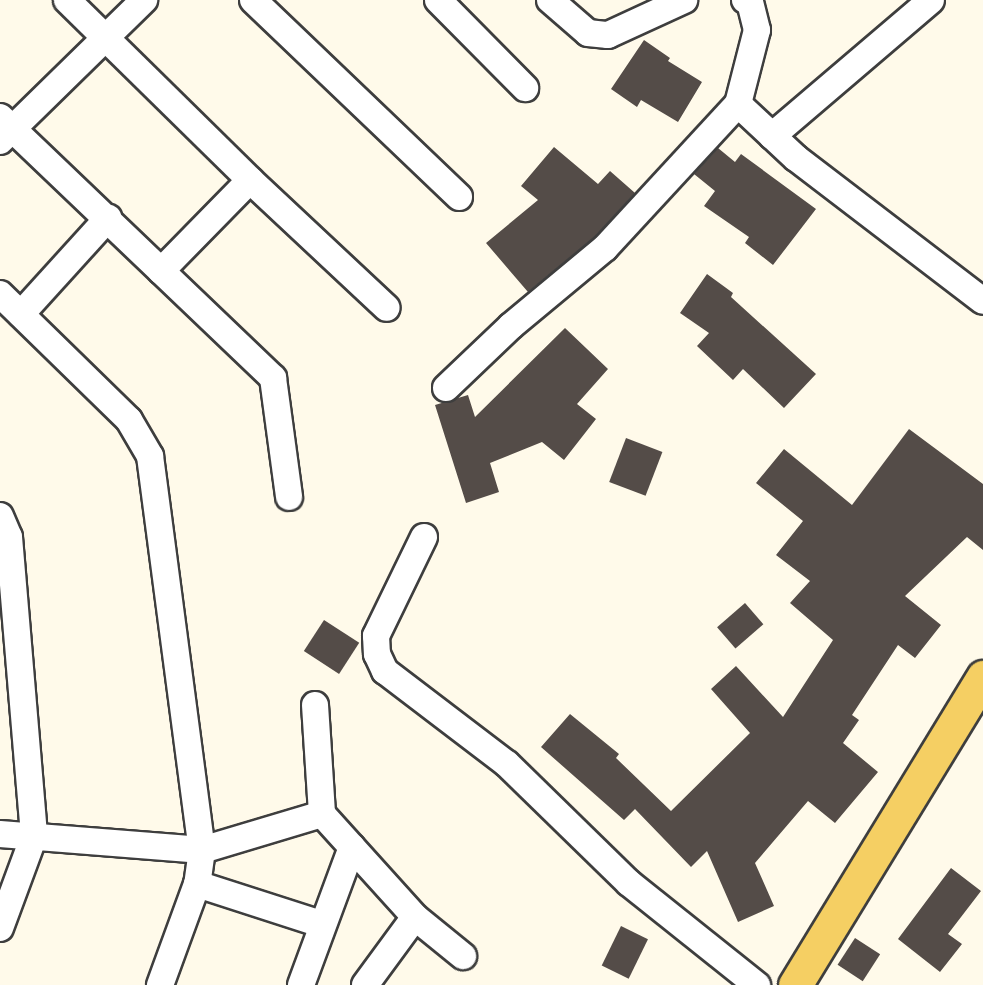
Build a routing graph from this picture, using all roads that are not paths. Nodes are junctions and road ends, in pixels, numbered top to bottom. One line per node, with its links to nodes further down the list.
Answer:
1 (67, 0): 9 (street)
2 (144, 0): 9 (street)
3 (253, 0): 15 (street)
4 (438, 0): 10 (street)
5 (550, 0): 6 (street)
6 (684, 0)
7 (745, 0): 11 (street)
8 (931, 0): 13 (street)
9 (105, 38): 12 (street); 14 (street)
10 (525, 88)
11 (738, 104): 13 (street); 22 (street)
12 (4, 129): 16 (street)
13 (772, 136): 19 (street)
14 (250, 180): 17 (street); 20 (street)
15 (459, 197)
16 (108, 218): 17 (street); 21 (street)
17 (161, 271): 23 (street)
18 (0, 294): 21 (street)
19 (983, 301)
20 (387, 308)
21 (21, 314): 32 (street)
22 (446, 388)
23 (289, 497)
24 (0, 516): 30 (street)
25 (424, 537): 41 (street)
26 (983, 677): 42 (main road)
27 (315, 705): 28 (street)
28 (322, 814): 31 (street); 32 (street)
29 (0, 834): 30 (street)
30 (34, 837): 32 (street); 36 (street)
31 (352, 847): 34 (street); 35 (street)
32 (202, 850): 33 (street)
33 (196, 884): 35 (street); 38 (street)
34 (415, 917): 37 (street); 40 (street)
35 (321, 924): 39 (street)
36 (0, 927)
37 (463, 957)
38 (160, 985)
39 (301, 985)
40 (364, 985)
41 (757, 985)
42 (795, 985)

